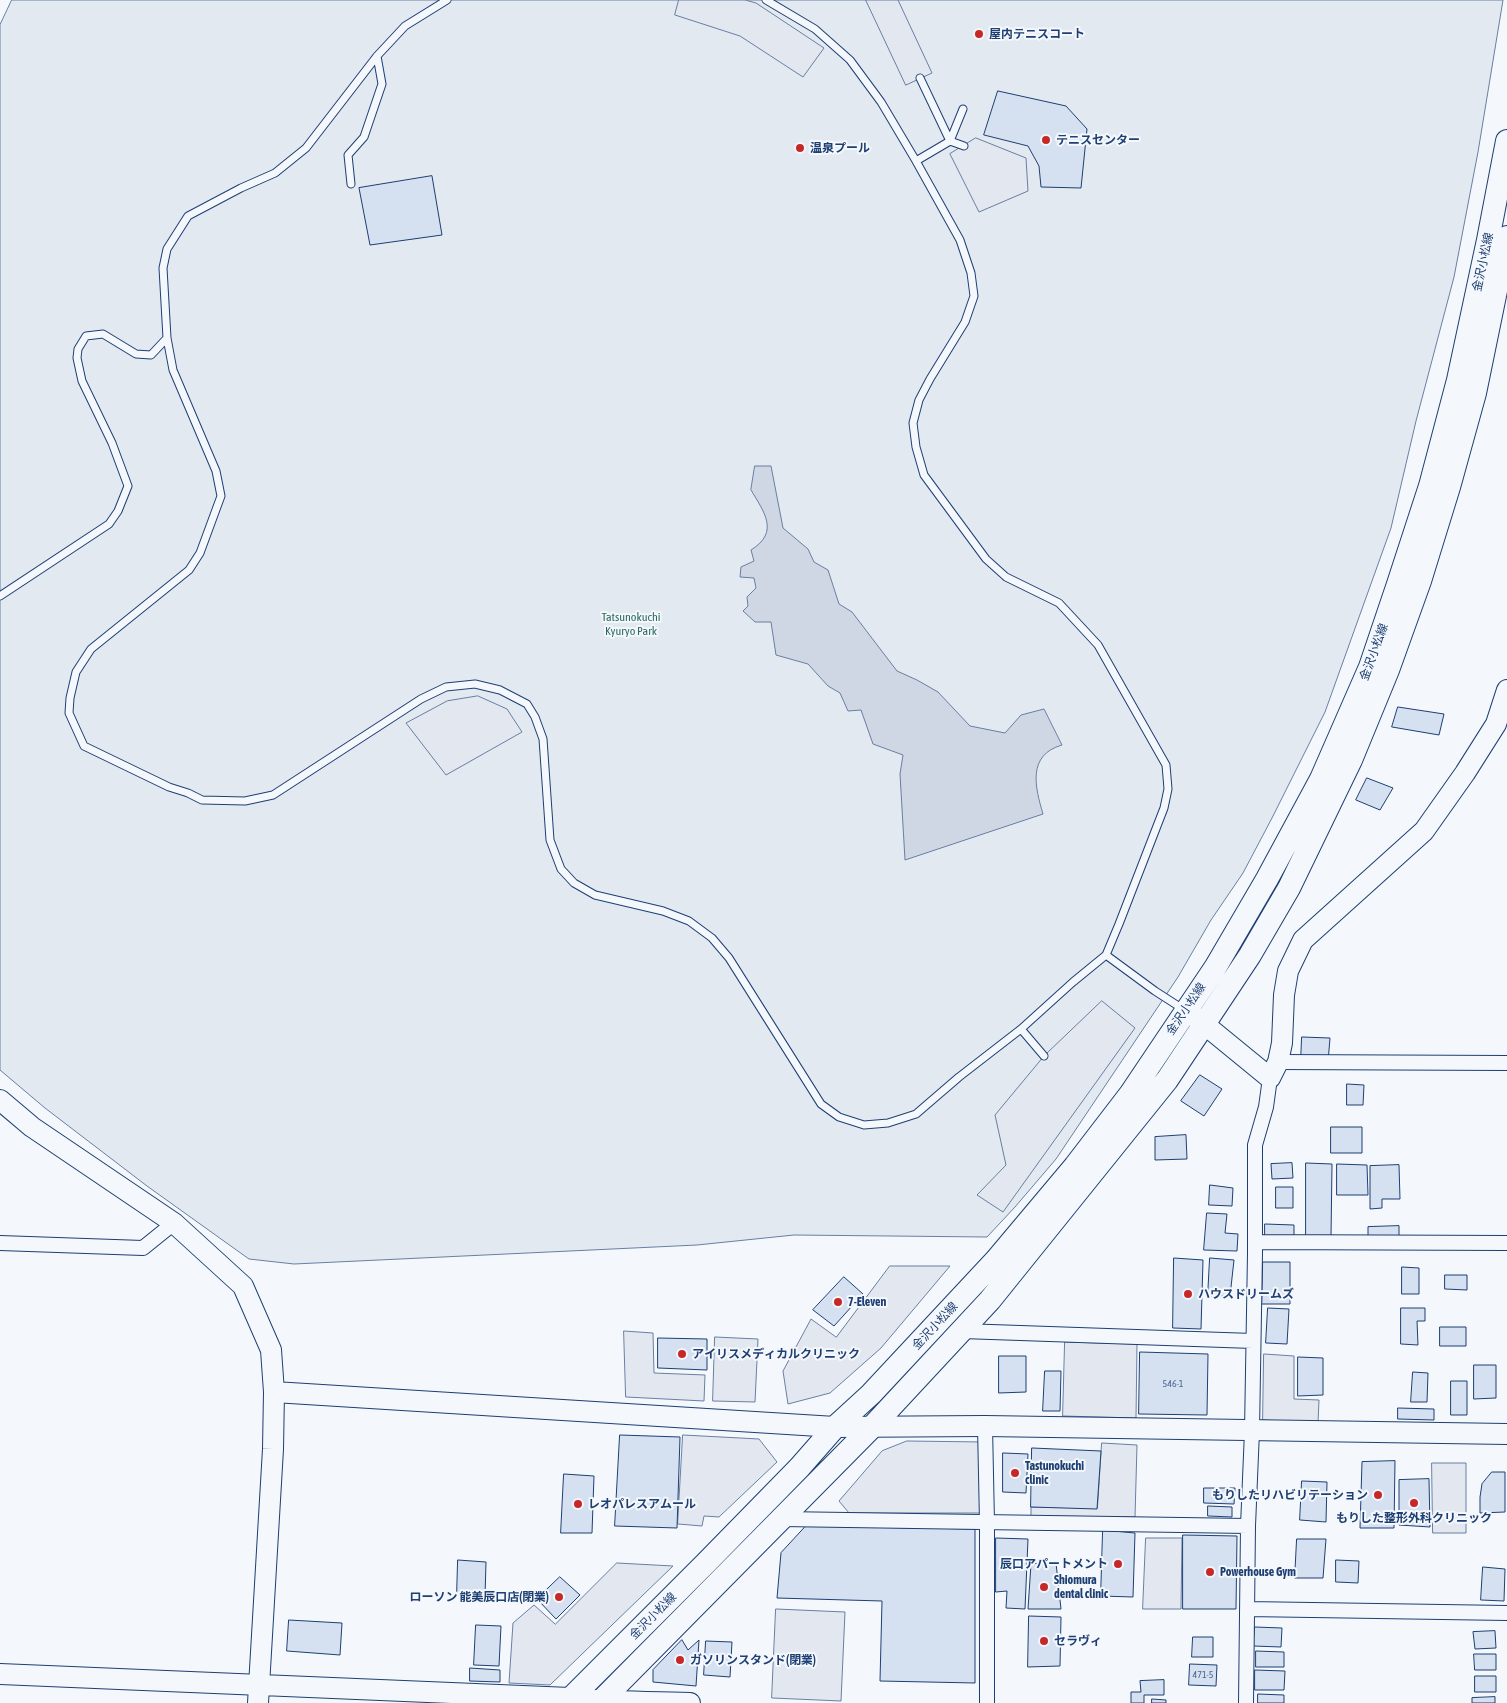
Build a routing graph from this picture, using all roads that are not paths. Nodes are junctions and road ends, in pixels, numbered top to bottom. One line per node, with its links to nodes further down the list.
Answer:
1 (447, 0): 3 (lane)
2 (766, 0): 9 (lane)
3 (377, 56): 10 (lane); 12 (lane)
4 (920, 78): 6 (lane)
5 (963, 109): 6 (lane)
6 (950, 140): 8 (lane); 9 (lane)
7 (1507, 141): 16 (main road, 金沢小松線)
8 (964, 146)
9 (916, 161): 15 (lane)
10 (351, 184)
11 (1507, 237): 17 (main road, 金沢小松線)
12 (167, 338): 13 (lane); 18 (lane)
13 (0, 596)
14 (1507, 690): 21 (street)
15 (1106, 955): 16 (lane); 18 (lane)
16 (1185, 1010): 17 (street); 31 (main road, 金沢小松線)
17 (1205, 1025): 21 (street); 27 (main road, 金沢小松線)
18 (1020, 1029): 19 (lane)
19 (1044, 1056)
20 (1507, 1063): 21 (street)
21 (1274, 1070): 25 (street)
22 (0, 1100): 23 (street)
23 (174, 1223): 24 (street); 29 (street)
24 (0, 1242)
25 (1255, 1242): 26 (street); 28 (street)
26 (1507, 1243)
27 (962, 1331): 28 (street); 32 (main road, 金沢小松線)
28 (1253, 1341): 33 (street)
29 (274, 1392): 31 (street); 41 (street)
30 (985, 1426): 32 (street); 33 (street); 36 (street)
31 (835, 1427): 32 (street); 42 (main road, 金沢小松線)
32 (872, 1427): 35 (main road, 金沢小松線)
33 (1252, 1431): 34 (street); 37 (street)
34 (1507, 1434)
35 (781, 1519): 36 (street); 43 (main road, 金沢小松線)
36 (987, 1523): 37 (street); 45 (street)
37 (1248, 1526): 38 (street)
38 (1247, 1609): 39 (street); 46 (street)
39 (1507, 1613)
40 (0, 1674): 41 (street)
41 (258, 1694): 42 (street)
42 (568, 1701): 43 (street)
43 (600, 1703): 44 (street)
44 (690, 1703)
45 (987, 1703)
46 (1246, 1703)

